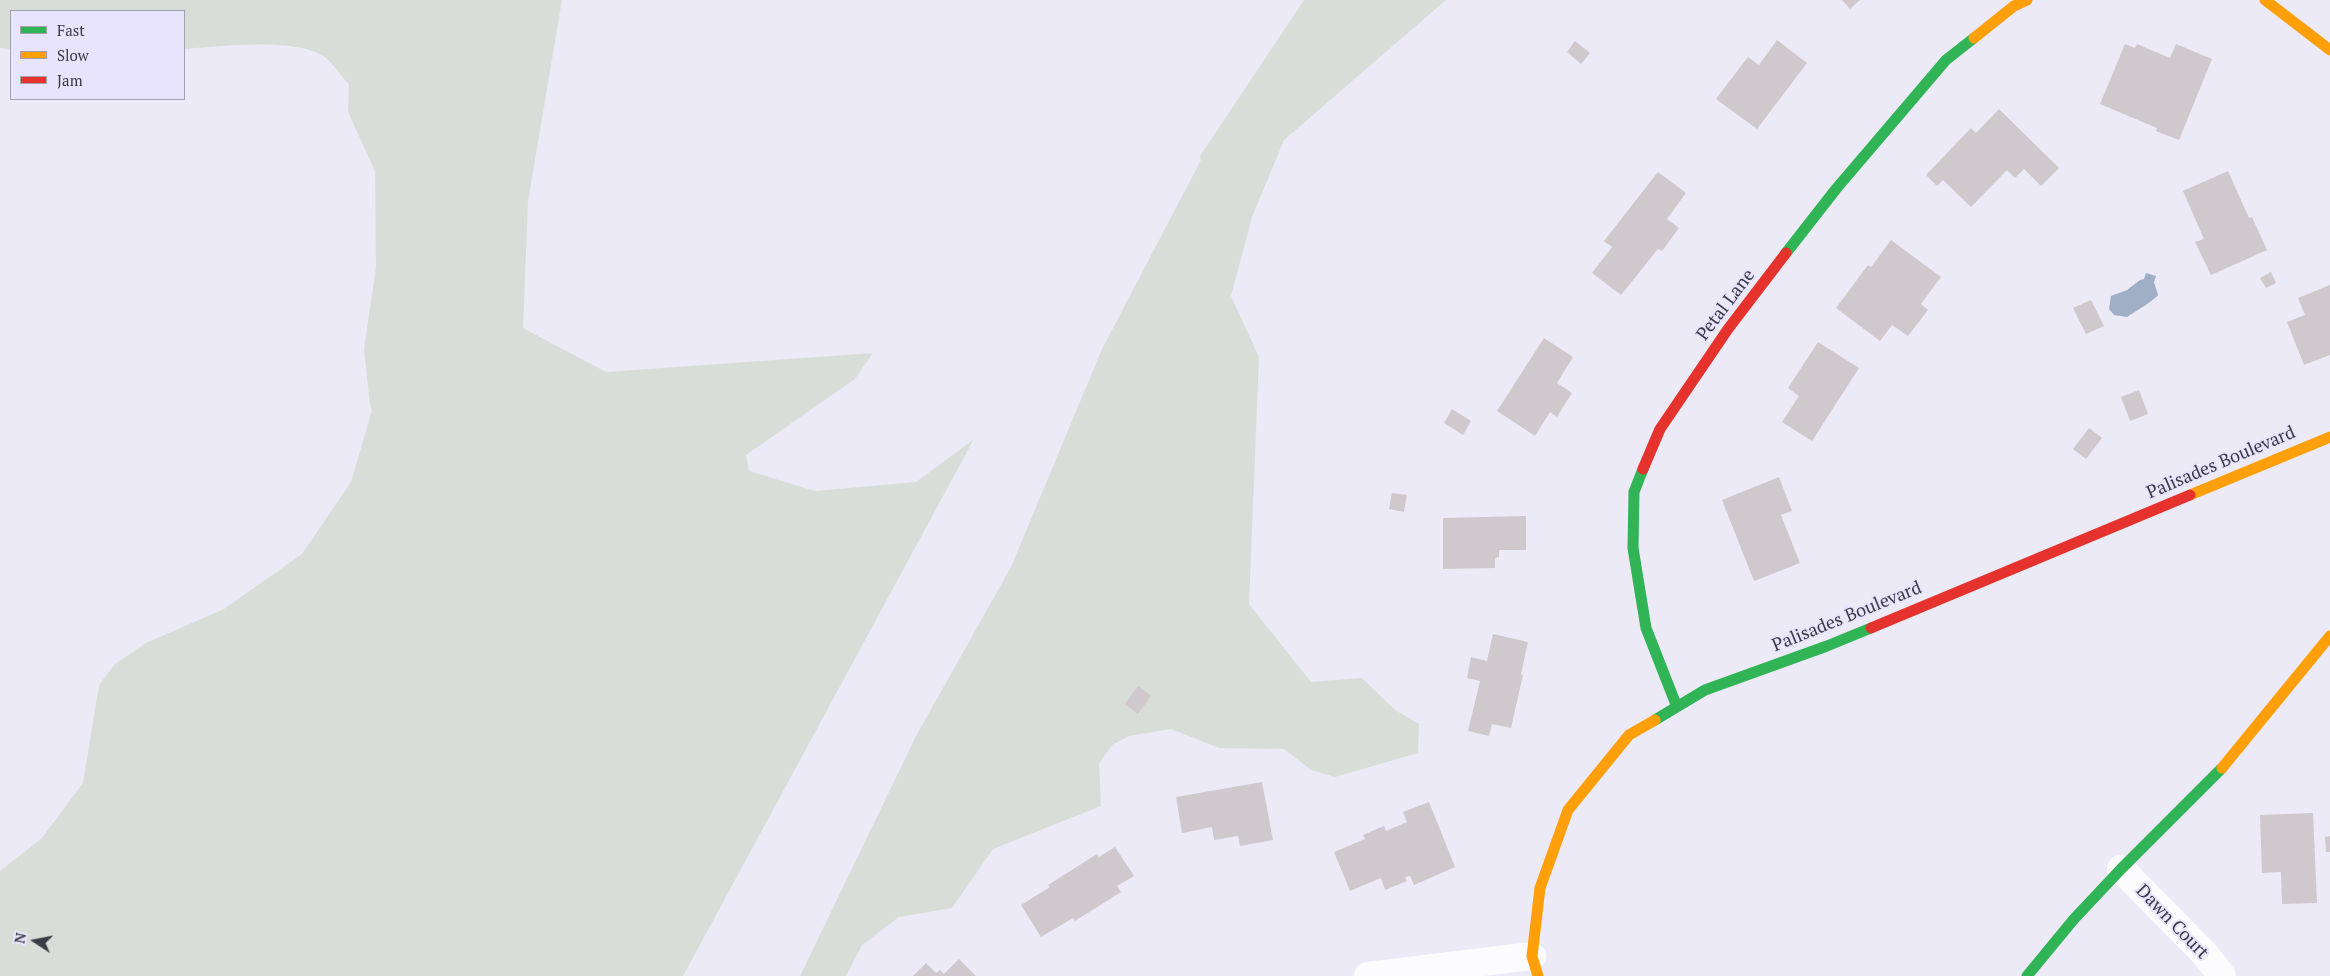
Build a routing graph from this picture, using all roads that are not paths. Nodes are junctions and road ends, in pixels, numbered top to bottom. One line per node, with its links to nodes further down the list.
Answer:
1 (2027, 0): 6 (street, Petal Lane)
2 (2264, 0): 3 (street)
3 (2330, 50)
4 (2330, 437): 6 (street, Palisades Boulevard)
5 (2330, 636): 7 (street)
6 (1677, 707): 8 (street, Palisades Boulevard)
7 (2121, 869): 10 (street); 11 (street, Dawn Court)
8 (1535, 966): 9 (street)
9 (1368, 976)
10 (2027, 976)
11 (2222, 976)

